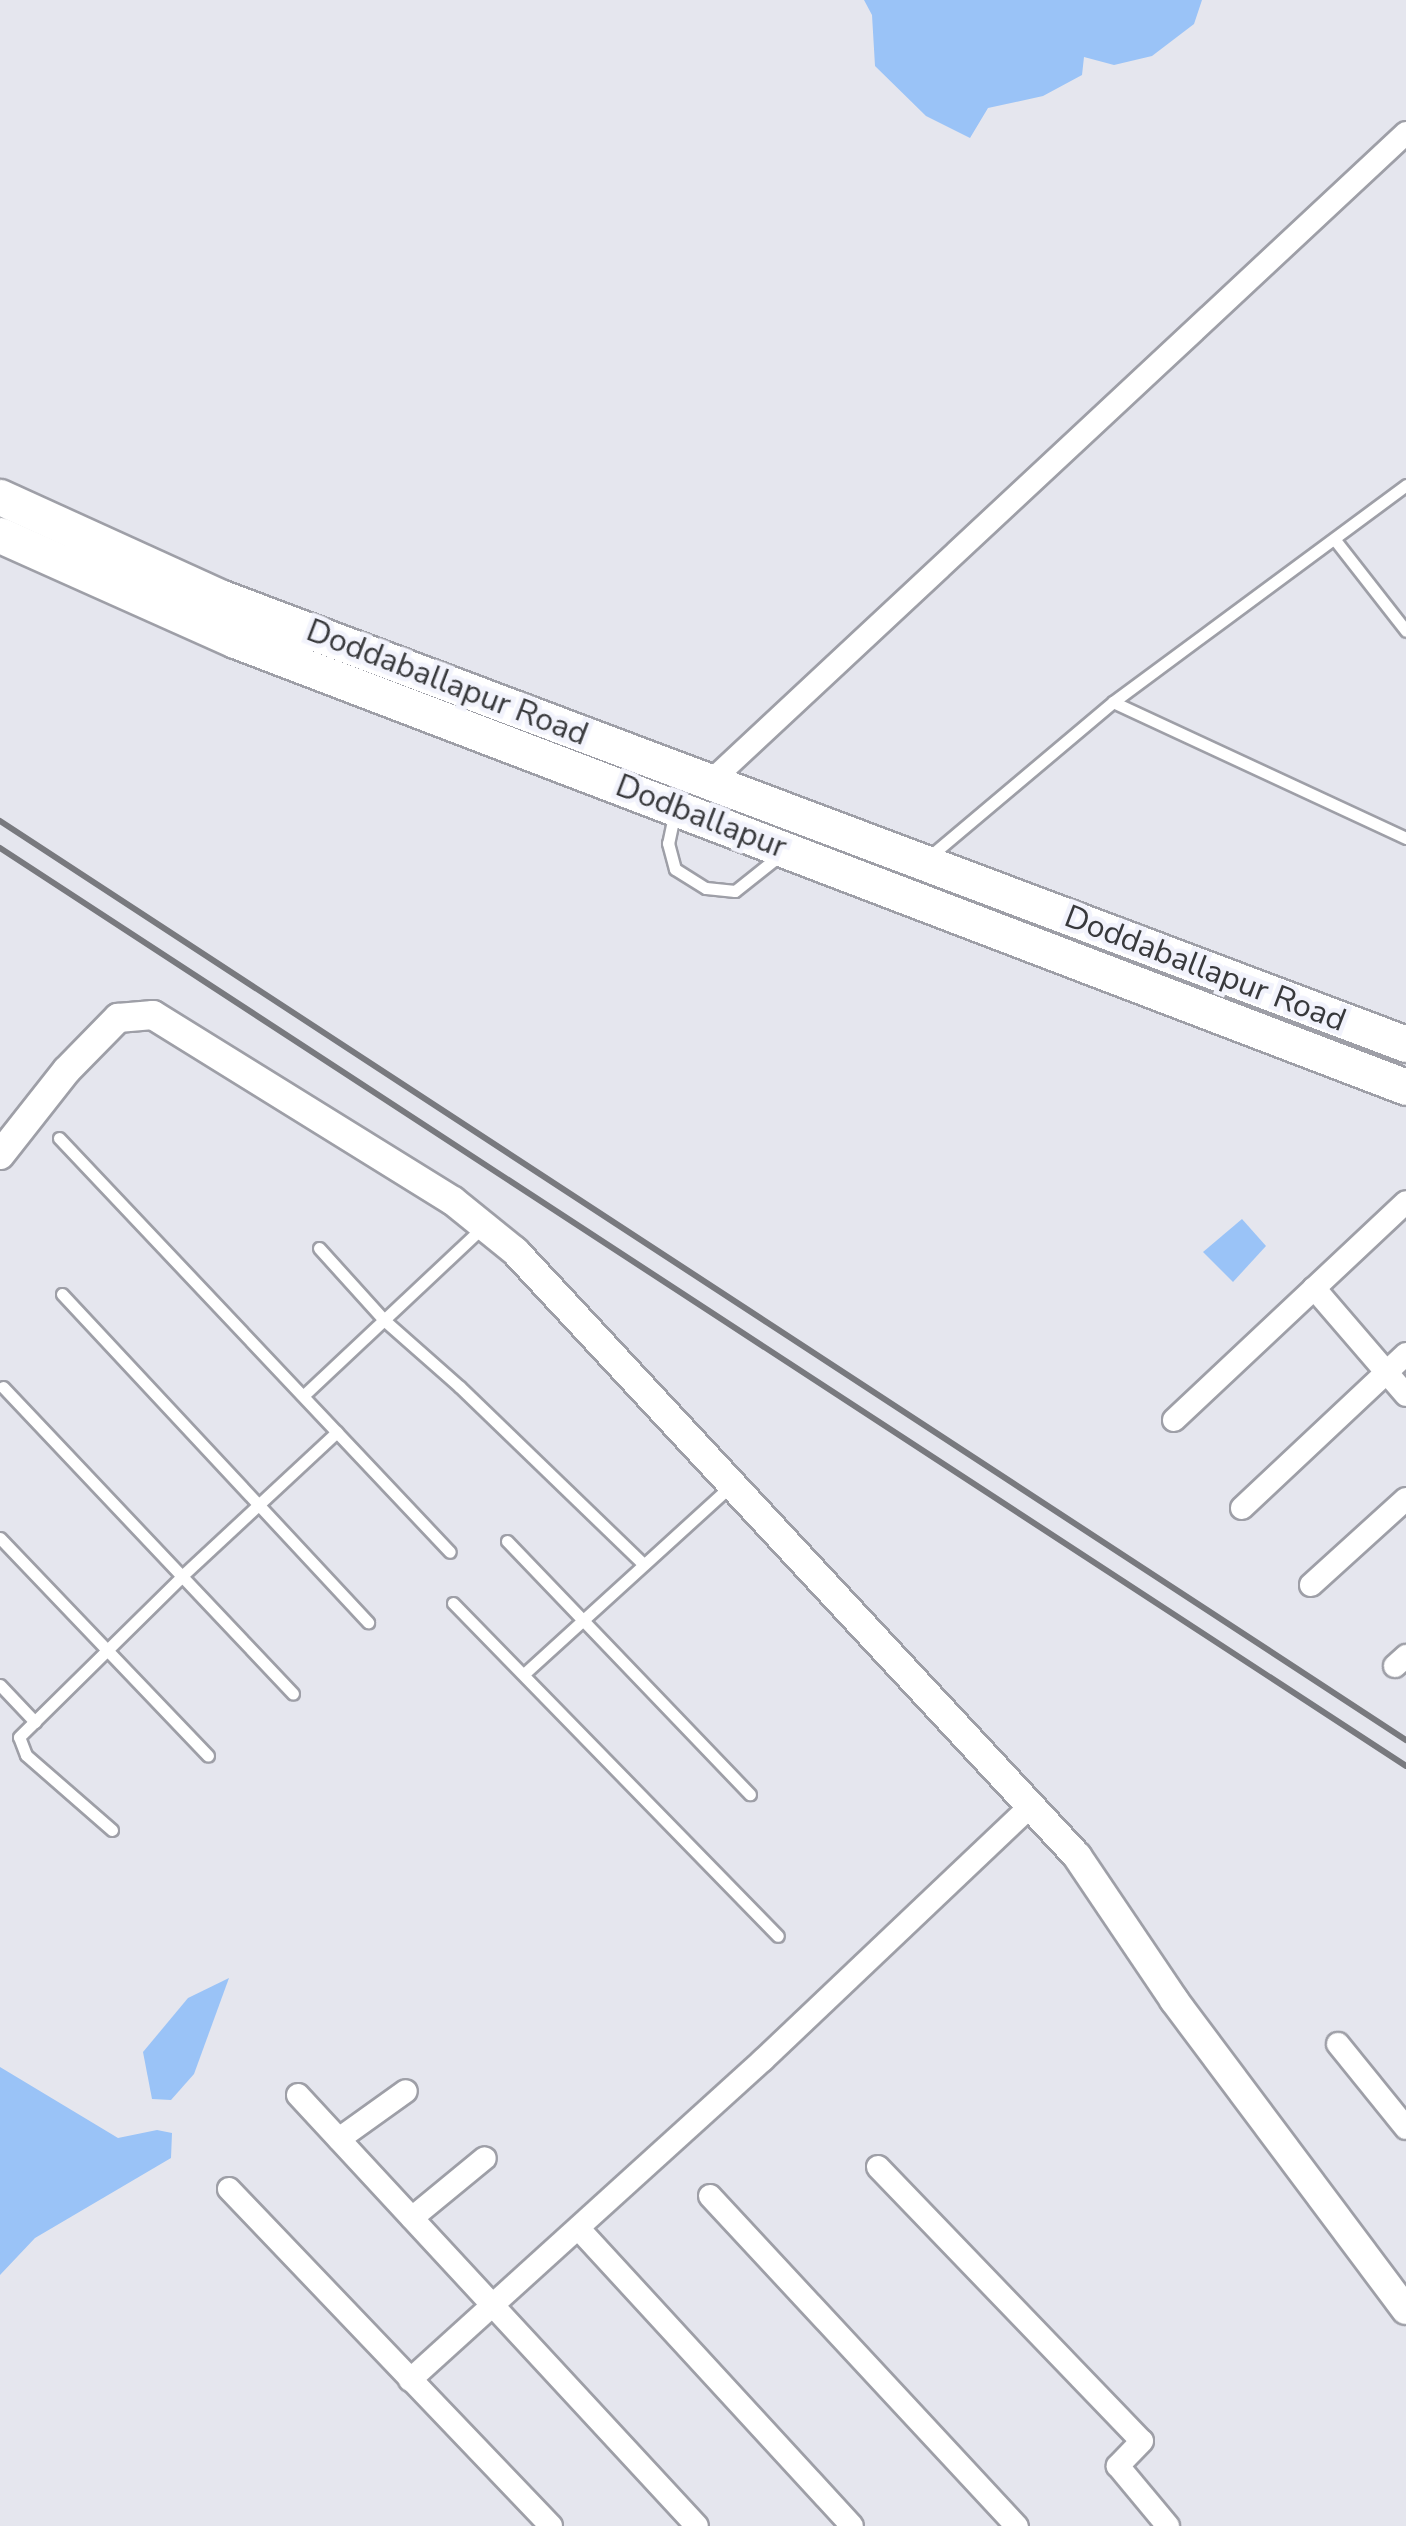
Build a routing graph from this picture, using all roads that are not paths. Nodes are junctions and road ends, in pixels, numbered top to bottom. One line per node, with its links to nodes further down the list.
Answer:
1 (1406, 133): 8 (street)
2 (1406, 484): 5 (lane)
3 (0, 497): 8 (main road, Doddaballapur Road)
4 (0, 535): 9 (main road, Dodballapur)
5 (1335, 540): 6 (lane); 7 (lane)
6 (1406, 631)
7 (1112, 702): 10 (lane); 12 (lane)
8 (709, 782): 12 (main road, Doddaballapur Road)
9 (676, 807): 11 (main road, Dodballapur); 11 (lane)
10 (1406, 838)
11 (785, 849): 14 (main road, Dodballapur)
12 (922, 863): 13 (main road, Doddaballapur Road)
13 (1406, 1044)
14 (1406, 1087)
15 (60, 1138): 26 (lane)
16 (0, 1155): 18 (street)
17 (1406, 1202): 20 (street)
18 (484, 1226): 22 (lane); 30 (street)
19 (318, 1248): 22 (lane)
20 (1314, 1288): 24 (street); 28 (street)
21 (62, 1294): 32 (lane)
22 (384, 1320): 26 (lane); 37 (lane)
23 (1406, 1354): 24 (street)
24 (1386, 1372): 27 (street); 33 (street)
25 (2, 1387): 38 (lane)
26 (304, 1395): 29 (lane)
27 (1406, 1395)
28 (1174, 1420)
29 (337, 1432): 32 (lane); 36 (lane)
30 (733, 1484): 37 (lane); 50 (street)
31 (1406, 1499): 39 (street)
32 (260, 1503): 38 (lane); 42 (lane)
33 (1242, 1508)
34 (0, 1538): 43 (lane)
35 (507, 1541): 41 (lane)
36 (450, 1552)
37 (643, 1564): 41 (lane)
38 (183, 1576): 43 (lane); 46 (lane)
39 (1311, 1585)
40 (453, 1604): 44 (lane)
41 (582, 1621): 44 (lane); 49 (lane)
42 (368, 1622)
43 (106, 1650): 47 (lane); 48 (lane)
44 (525, 1673): 52 (lane)
45 (0, 1686): 47 (lane)
46 (293, 1694)
47 (34, 1722): 51 (lane)
48 (208, 1756)
49 (750, 1794)
50 (1032, 1805): 63 (street); 65 (street)
51 (112, 1830)
52 (778, 1936)
53 (1338, 2044): 56 (street)
54 (406, 2091): 57 (street)
55 (298, 2095): 57 (street)
56 (1406, 2128)
57 (338, 2139): 62 (street)
58 (485, 2158): 62 (street)
59 (878, 2167): 71 (street)
60 (229, 2189): 66 (street)
61 (710, 2196): 70 (street)
62 (412, 2218): 64 (street)
63 (579, 2229): 64 (street); 69 (street)
64 (491, 2304): 66 (street); 68 (street)
65 (1406, 2310)
66 (410, 2380): 67 (street)
67 (551, 2526)
68 (697, 2526)
69 (852, 2526)
70 (1017, 2526)
71 (1168, 2526)

